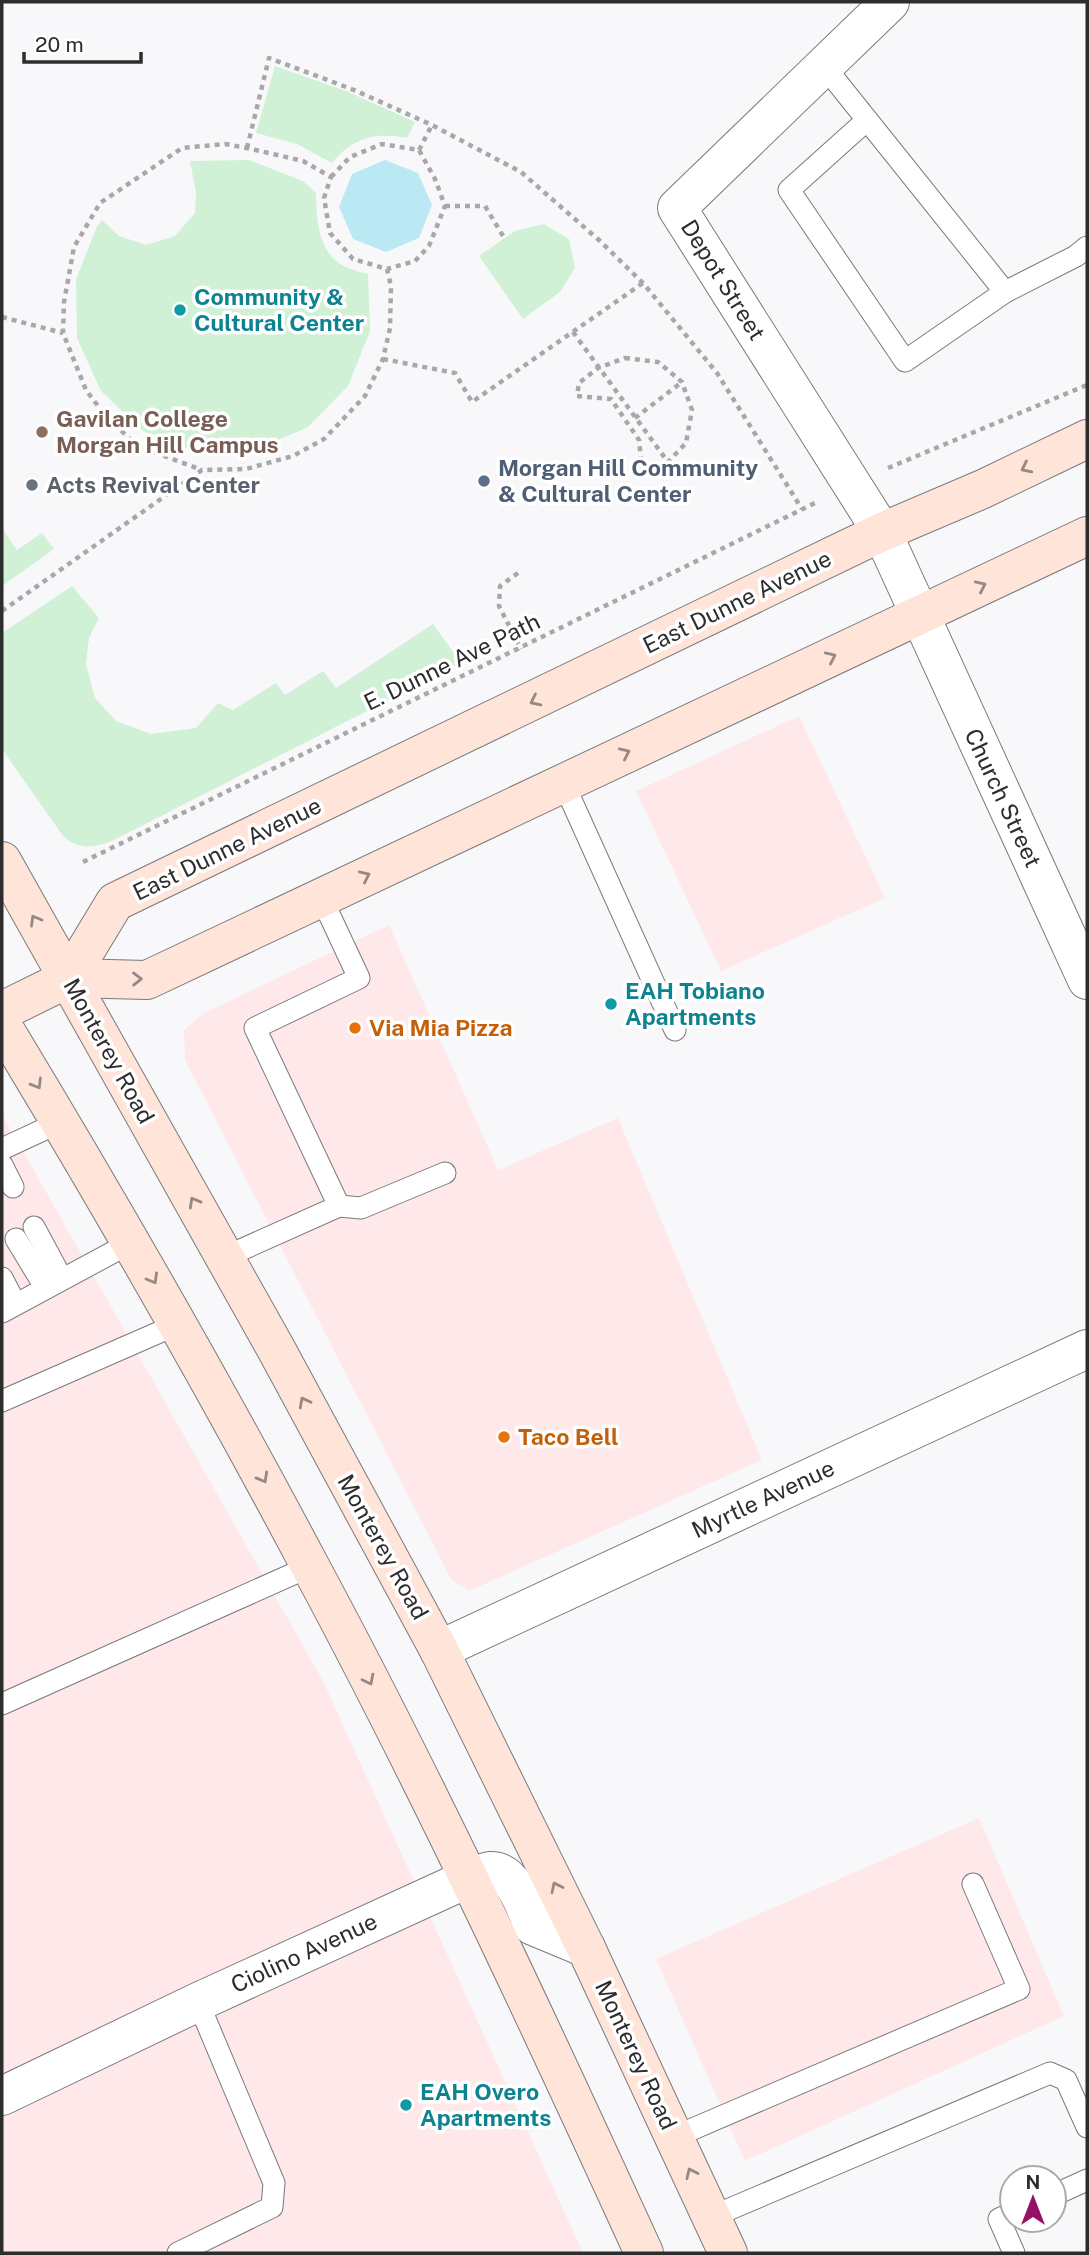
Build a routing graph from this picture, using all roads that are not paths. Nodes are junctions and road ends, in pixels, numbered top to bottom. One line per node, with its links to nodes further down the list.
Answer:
1 (890, 2): 2 (street, Depot Street)
2 (824, 66): 3 (lane); 7 (street, Depot Street)
3 (867, 120): 5 (lane); 5 (lane)
4 (1087, 247): 5 (lane)
5 (1005, 292)
6 (1087, 439): 7 (main road, East Dunne Avenue, one-way to 7)
7 (882, 532): 9 (street, Church Street); 13 (main road, East Dunne Avenue, one-way to 13)
8 (1087, 536): 9 (main road, one-way to 8)
9 (919, 615): 10 (main road, one-way to 9); 14 (street, Church Street)
10 (563, 782): 12 (main road, one-way to 10); 17 (lane)
11 (2, 861): 13 (main road, Monterey Road, one-way to 11)
12 (321, 897): 13 (main road, one-way to 12); 23 (lane)
13 (69, 978): 15 (main road); 27 (main road, Monterey Road, one-way to 13)
14 (1087, 980)
15 (2, 1011)
16 (2, 1025): 18 (main road, one-way to 18)
17 (675, 1030)
18 (60, 1122): 19 (lane); 26 (main road)
19 (2, 1149)
20 (2, 1166): 22 (lane)
21 (445, 1172): 23 (lane)
22 (13, 1187)
23 (339, 1206): 27 (lane)
24 (34, 1227): 29 (lane)
25 (16, 1238): 29 (lane)
26 (132, 1242): 29 (lane); 31 (main road, one-way to 31)
27 (225, 1257): 35 (main road, Monterey Road, one-way to 27)
28 (2, 1278): 30 (lane)
29 (53, 1283): 30 (lane)
30 (8, 1308)
31 (178, 1324): 33 (lane); 34 (main road, one-way to 34)
32 (1087, 1349): 35 (street, Myrtle Avenue)
33 (2, 1401)
34 (311, 1566): 36 (lane); 37 (main road, one-way to 37)
35 (439, 1650): 39 (main road, Monterey Road, one-way to 35)
36 (2, 1703)
37 (469, 1878): 39 (street, Ciolino Avenue); 40 (street, Ciolino Avenue); 49 (main road)
38 (973, 1884): 43 (lane)
39 (586, 1948): 43 (main road, Monterey Road)
40 (198, 2002): 41 (street, Ciolino Avenue); 48 (lane)
41 (2, 2096)
42 (1087, 2127): 46 (lane)
43 (674, 2137): 46 (main road, Monterey Road, one-way to 43)
44 (1087, 2180): 45 (lane)
45 (1068, 2189)
46 (711, 2217): 50 (main road, Monterey Road)
47 (1006, 2234): 51 (lane)
48 (178, 2253)
49 (644, 2253)
50 (727, 2253)
51 (1014, 2253)

